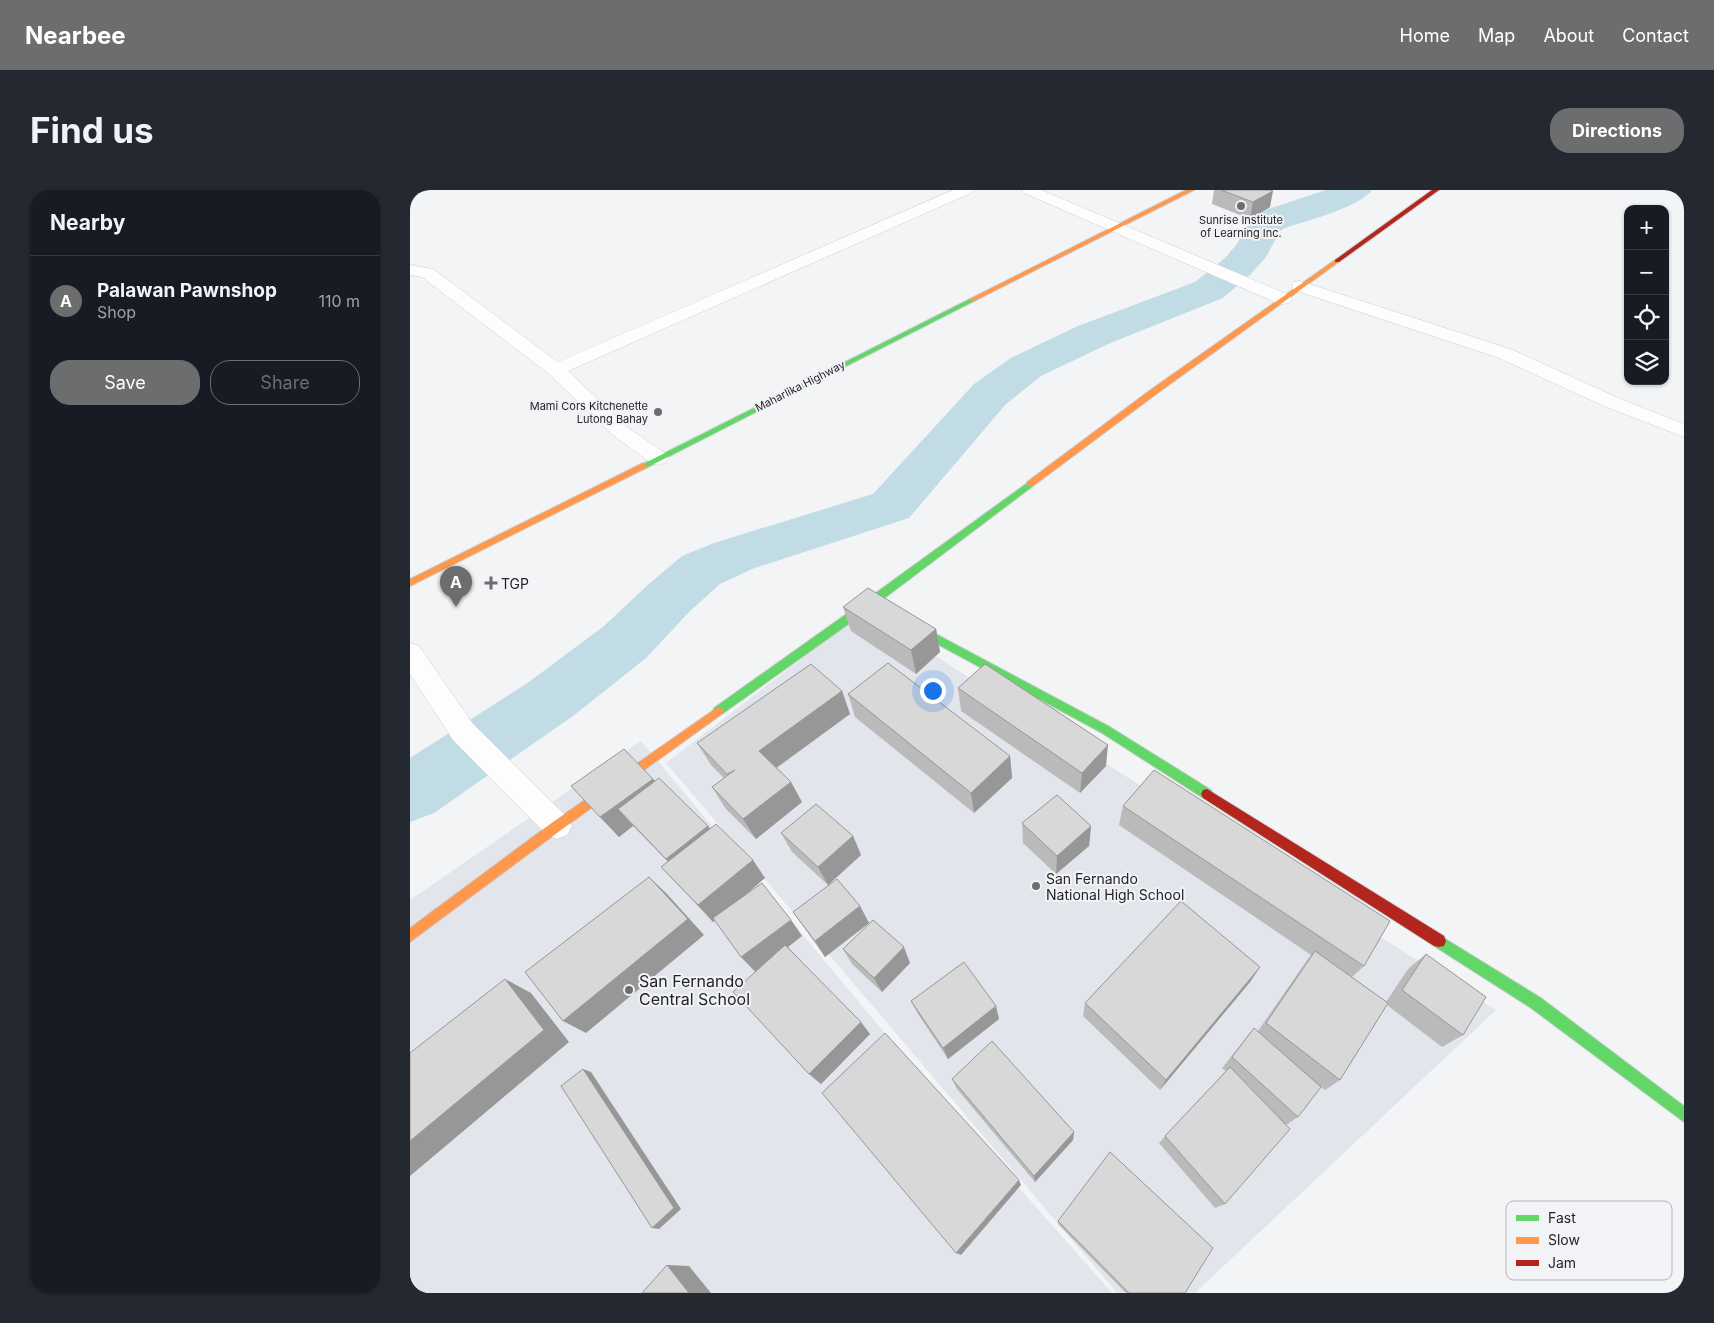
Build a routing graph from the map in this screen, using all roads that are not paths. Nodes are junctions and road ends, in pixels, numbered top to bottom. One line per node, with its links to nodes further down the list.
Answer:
1 (966, 190): 9 (street)
2 (1029, 190): 5 (street)
3 (1191, 190): 5 (main road, Maharlika Highway)
4 (1436, 190): 7 (main road)
5 (1117, 227): 8 (street); 11 (main road, Maharlika Highway)
6 (410, 270): 9 (street)
7 (1300, 286): 8 (main road); 10 (street)
8 (1283, 298): 15 (main road)
9 (556, 370): 11 (street)
10 (1684, 431)
11 (658, 458): 12 (main road, Maharlika Highway)
12 (410, 583)
13 (896, 617): 17 (main road)
14 (410, 653): 15 (street)
15 (557, 826): 16 (main road)
16 (410, 936)
17 (1684, 1115)

